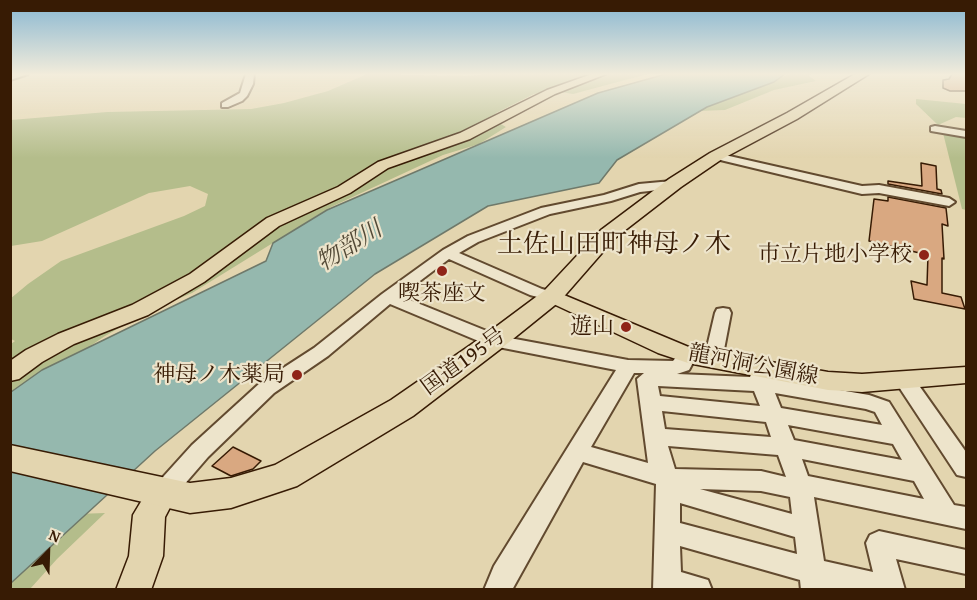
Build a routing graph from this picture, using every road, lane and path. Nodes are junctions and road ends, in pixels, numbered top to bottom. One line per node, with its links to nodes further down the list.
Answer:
1 (232, 102): 4 (street)
2 (531, 102): 18 (main road)
3 (816, 102): 7 (highway, 国道195号)
4 (225, 105)
5 (935, 129): 6 (street)
6 (966, 134)
7 (716, 156): 8 (highway, 国道195号); 9 (street)
8 (672, 185): 10 (street); 11 (highway, 国道195号)
9 (949, 202)
10 (448, 253): 11 (street); 12 (street)
11 (552, 296): 14 (highway, 国道195号); 15 (main road, 龍河洞公園線)
12 (388, 297): 14 (street); 33 (street)
13 (723, 313): 16 (street)
14 (494, 341): 17 (street); 33 (highway, 国道195号)
15 (688, 355): 16 (main road, 龍河洞公園線); 17 (street)
16 (713, 360): 20 (main road, 龍河洞公園線)
17 (628, 366): 27 (street)
18 (10, 373)
19 (966, 375): 21 (main road, 龍河洞公園線)
20 (759, 377): 21 (main road, 龍河洞公園線); 22 (street); 23 (street); 25 (street)
21 (906, 381): 29 (street)
22 (653, 403): 23 (street); 24 (street)
23 (774, 415): 25 (street); 26 (street)
24 (657, 437): 26 (street); 31 (street)
25 (900, 437): 30 (street)
26 (786, 447): 30 (street); 32 (street)
27 (578, 452): 31 (street); 41 (street)
28 (10, 458): 33 (highway, 国道195号)
29 (959, 467)
30 (922, 473): 34 (street)
31 (668, 484): 32 (street); 35 (street); 36 (street)
32 (800, 487): 34 (street); 35 (street)
33 (151, 491): 40 (main road)
34 (956, 516)
35 (806, 529): 38 (street)
36 (668, 531): 38 (street); 39 (street)
37 (966, 562): 38 (street)
38 (814, 580)
39 (667, 585): 42 (street)
40 (133, 590)
41 (498, 590)
42 (698, 590)

